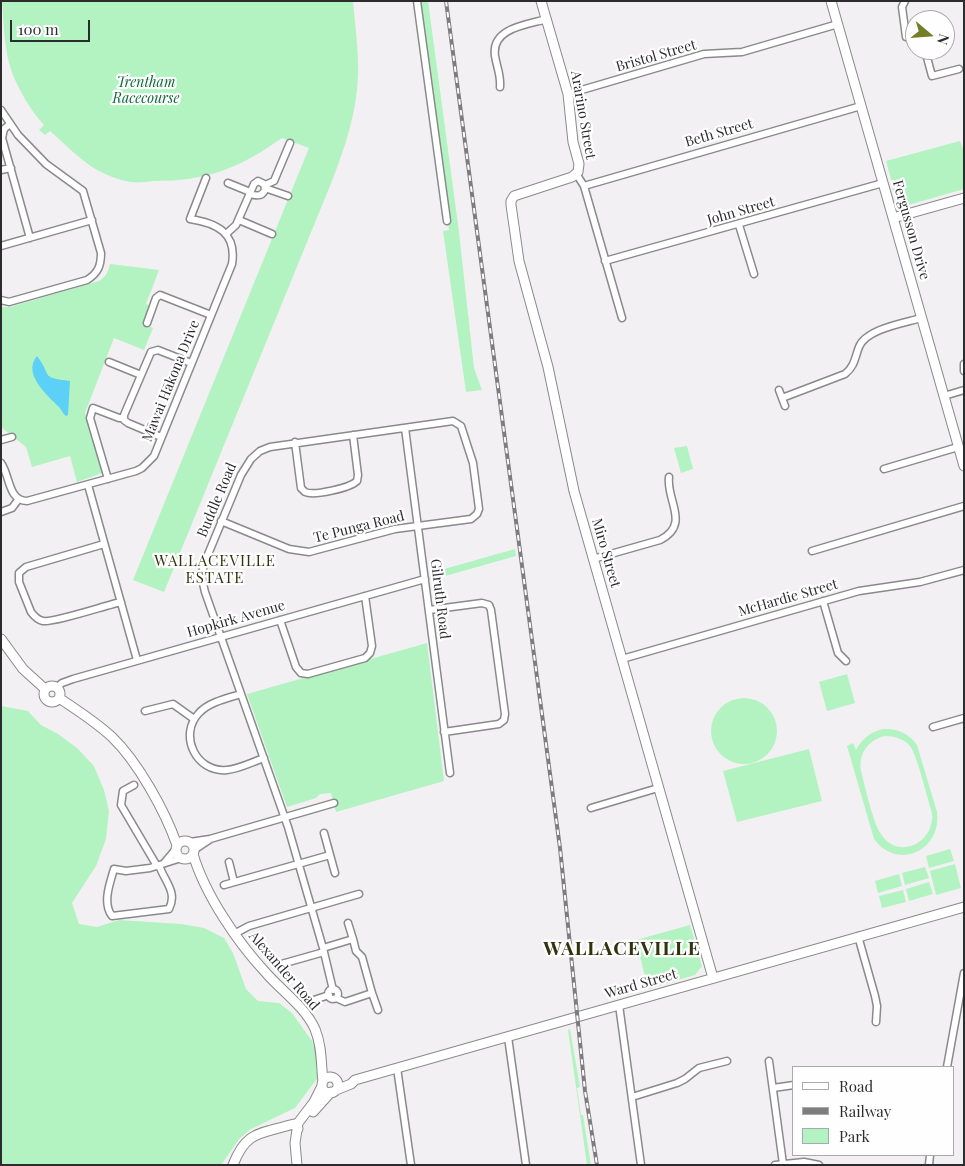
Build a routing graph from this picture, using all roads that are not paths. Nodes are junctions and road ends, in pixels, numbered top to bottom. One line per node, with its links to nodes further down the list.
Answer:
1 (417, 1): 30 (street)
2 (542, 1): 5 (street, Ararino Street)
3 (831, 1): 6 (street, Fergusson Drive)
4 (905, 1): 7 (street)
5 (547, 19): 10 (street); 11 (street, Ararino Street)
6 (838, 24): 11 (street, Bristol Street); 12 (street, Fergusson Drive)
7 (905, 30)
8 (928, 60): 9 (street)
9 (959, 69)
10 (500, 87)
11 (568, 94): 18 (street, Ararino Street)
12 (861, 106): 21 (street, Fergusson Drive); 22 (street, Beth Street)
13 (1, 110): 14 (street)
14 (10, 124): 16 (street); 28 (street)
15 (290, 142): 23 (street)
16 (10, 168): 17 (street); 34 (street)
17 (1, 170)
18 (576, 175): 22 (street, Ararino Street); 74 (street, Miro Street)
19 (206, 178): 32 (street)
20 (228, 183): 24 (street)
21 (883, 183): 27 (street, Fergusson Drive); 31 (street, John Street)
22 (584, 186): 36 (street, Ararino Street)
23 (265, 187): 24 (street); 24 (street); 25 (street)
24 (250, 193): 29 (street)
25 (288, 196)
26 (964, 198): 27 (street)
27 (893, 218): 41 (street, Fergusson Drive)
28 (92, 220): 34 (street); 38 (street)
29 (239, 220): 32 (street); 33 (street)
30 (447, 221)
31 (738, 225): 36 (street, John Street); 37 (street)
32 (226, 234): 39 (street, Māwai Hākona Drive)
33 (272, 234)
34 (30, 238): 35 (street)
35 (1, 246)
36 (605, 261): 40 (street, Ararino Street)
37 (754, 274)
38 (1, 300)
39 (211, 315): 42 (street); 44 (street, Māwai Hākona Drive)
40 (622, 318)
41 (922, 318): 50 (street, Fergusson Drive); 51 (street)
42 (147, 323)
43 (109, 362): 47 (street)
44 (191, 363): 47 (street); 57 (street, Māwai Hākona Drive)
45 (964, 364): 46 (street)
46 (964, 371)
47 (141, 375): 53 (street)
48 (779, 390): 51 (street)
49 (964, 390): 50 (street)
50 (944, 396): 60 (street, Fergusson Drive)
51 (782, 398): 52 (street)
52 (785, 406)
53 (124, 418): 57 (street); 65 (street)
54 (405, 428): 55 (street, Buddle Road); 71 (street, Gilruth Road); 71 (street, Te Punga Road)
55 (353, 435): 59 (street, Buddle Road); 59 (street)
56 (12, 437): 58 (street)
57 (162, 437): 65 (street, Māwai Hākona Drive)
58 (1, 440)
59 (295, 442): 70 (street, Buddle Road)
60 (958, 447): 62 (street, Fergusson Drive); 63 (street)
61 (2, 466): 67 (street)
62 (964, 466)
63 (884, 469)
64 (669, 477): 74 (street)
65 (108, 479): 66 (street, Māwai Hākona Drive)
66 (88, 485): 67 (street, Māwai Hākona Drive); 72 (street)
67 (18, 500): 69 (street)
68 (964, 506): 73 (street)
69 (1, 512)
70 (221, 521): 71 (street, Te Punga Road); 82 (street, Buddle Road)
71 (418, 526): 76 (street, Gilruth Road)
72 (104, 544): 79 (street); 79 (street)
73 (812, 551)
74 (593, 559): 84 (street, Miro Street)
75 (964, 570): 78 (street, McHardie Street)
76 (425, 579): 77 (street, Hopkirk Avenue); 80 (street, Gilruth Road)
77 (365, 596): 81 (street, Hopkirk Avenue); 81 (street)
78 (823, 601): 84 (street, McHardie Street); 86 (street)
79 (121, 602): 85 (street)
80 (429, 610): 95 (street, Gilruth Road); 95 (street)
81 (280, 620): 82 (street, Hopkirk Avenue)
82 (220, 636): 85 (street, Hopkirk Avenue); 89 (street, Buddle Road)
83 (1, 639): 88 (street)
84 (622, 659): 99 (street, Miro Street)
85 (137, 660): 87 (street, Hopkirk Avenue)
86 (846, 661)
87 (57, 687): 88 (street); 90 (street)
88 (45, 690): 90 (street)
89 (241, 694): 93 (street); 96 (street, Buddle Road)
90 (59, 698): 102 (street, Alexander Road)
91 (145, 711): 93 (street)
92 (964, 718): 94 (street)
93 (194, 719): 96 (street)
94 (933, 727)
95 (444, 732): 97 (street, Gilruth Road)
96 (264, 758): 103 (street, Buddle Road)
97 (447, 769)
98 (134, 785): 111 (street)
99 (658, 788): 101 (street); 126 (street, Miro Street)
100 (334, 803): 103 (street)
101 (591, 808)
102 (165, 816): 105 (street, Alexander Road); 106 (street, Alexander Road)
103 (285, 817): 106 (street); 110 (street, Buddle Road)
104 (324, 833): 107 (street)
105 (176, 847): 106 (street); 108 (street, Alexander Road); 111 (street)
106 (191, 847): 108 (street); 113 (street, Alexander Road)
107 (330, 855): 110 (street); 112 (street)
108 (183, 858): 111 (street); 113 (street, Alexander Road)
109 (229, 862): 114 (street)
110 (298, 863): 114 (street); 118 (street, Buddle Road)
111 (160, 865): 111 (street)
112 (335, 873)
113 (203, 881): 120 (street, Alexander Road)
114 (234, 882): 115 (street)
115 (224, 884)
116 (359, 894): 118 (street)
117 (964, 907): 121 (street, Ward Street)
118 (311, 908): 120 (street); 123 (street, Buddle Road)
119 (348, 923): 122 (street)
120 (234, 934): 134 (street, Alexander Road)
121 (858, 936): 126 (street, Ward Street); 132 (street)
122 (353, 940): 123 (street); 128 (street)
123 (323, 950): 124 (street); 127 (street, Buddle Road)
124 (278, 966)
125 (964, 972): 137 (street)
126 (713, 978): 130 (street, Ward Street)
127 (331, 992): 128 (street, Buddle Road); 129 (street)
128 (372, 993): 131 (street)
129 (308, 1002)
130 (619, 1005): 133 (street, Ward Street); 145 (street)
131 (378, 1010)
132 (876, 1022)
133 (508, 1036): 138 (street, Ward Street); 151 (street)
134 (322, 1056): 139 (street, Alexander Road); 141 (street, Alexander Road)
135 (727, 1060): 145 (street)
136 (769, 1061): 143 (street)
137 (947, 1066)
138 (397, 1068): 140 (street, Ward Street); 150 (street)
139 (334, 1079): 140 (street, Ward Street); 141 (street); 144 (street)
140 (355, 1080): 144 (street, Ward Street)
141 (323, 1084): 144 (street); 146 (street)
142 (792, 1086): 143 (street)
143 (773, 1088): 147 (street)
144 (333, 1091): 146 (street, Ward Street)
145 (632, 1097): 152 (street)
146 (298, 1129): 148 (street); 149 (street)
147 (783, 1164): 153 (street); 154 (street)
148 (233, 1165)
149 (297, 1165)
150 (411, 1165)
151 (526, 1165)
152 (641, 1165)
153 (775, 1165)
154 (819, 1165)

